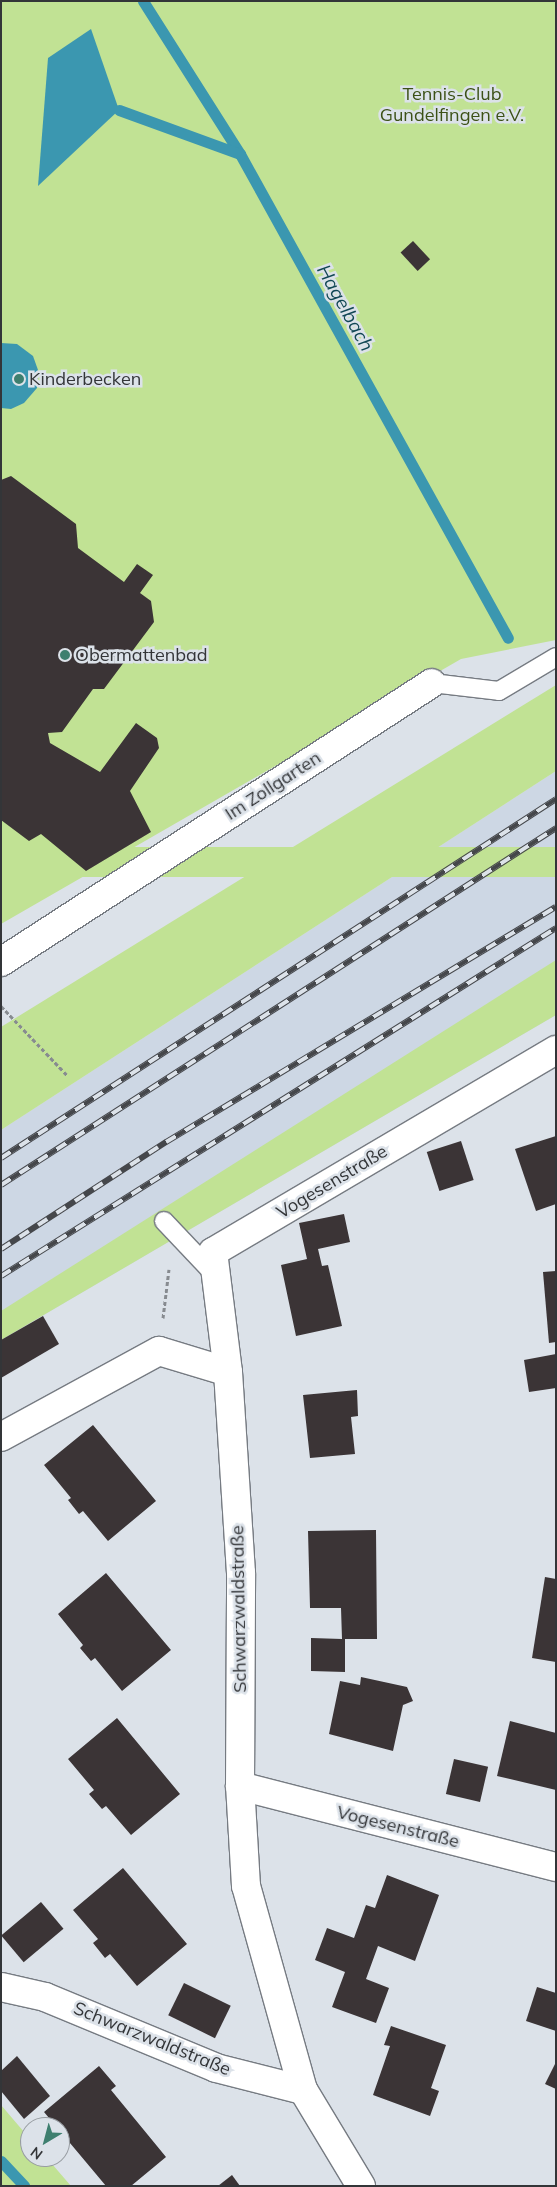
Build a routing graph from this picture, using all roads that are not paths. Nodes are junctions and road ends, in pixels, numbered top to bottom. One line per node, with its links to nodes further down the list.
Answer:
1 (556, 657): 2 (lane, Im Zollgarten)
2 (432, 683): 3 (street, Im Zollgarten)
3 (1, 962)
4 (556, 1050): 6 (street, Vogesenstraße)
5 (164, 1221): 6 (lane)
6 (216, 1276): 7 (street, Vogesenstraße)
7 (228, 1372): 8 (street); 9 (street, Schwarzwaldstraße)
8 (1, 1437)
9 (240, 1786): 10 (street, Vogesenstraße); 12 (street, Schwarzwaldstraße)
10 (556, 1867)
11 (1, 1987): 12 (street, Schwarzwaldstraße)
12 (302, 2090): 13 (street, Schwarzwaldstraße)
13 (361, 2186)

